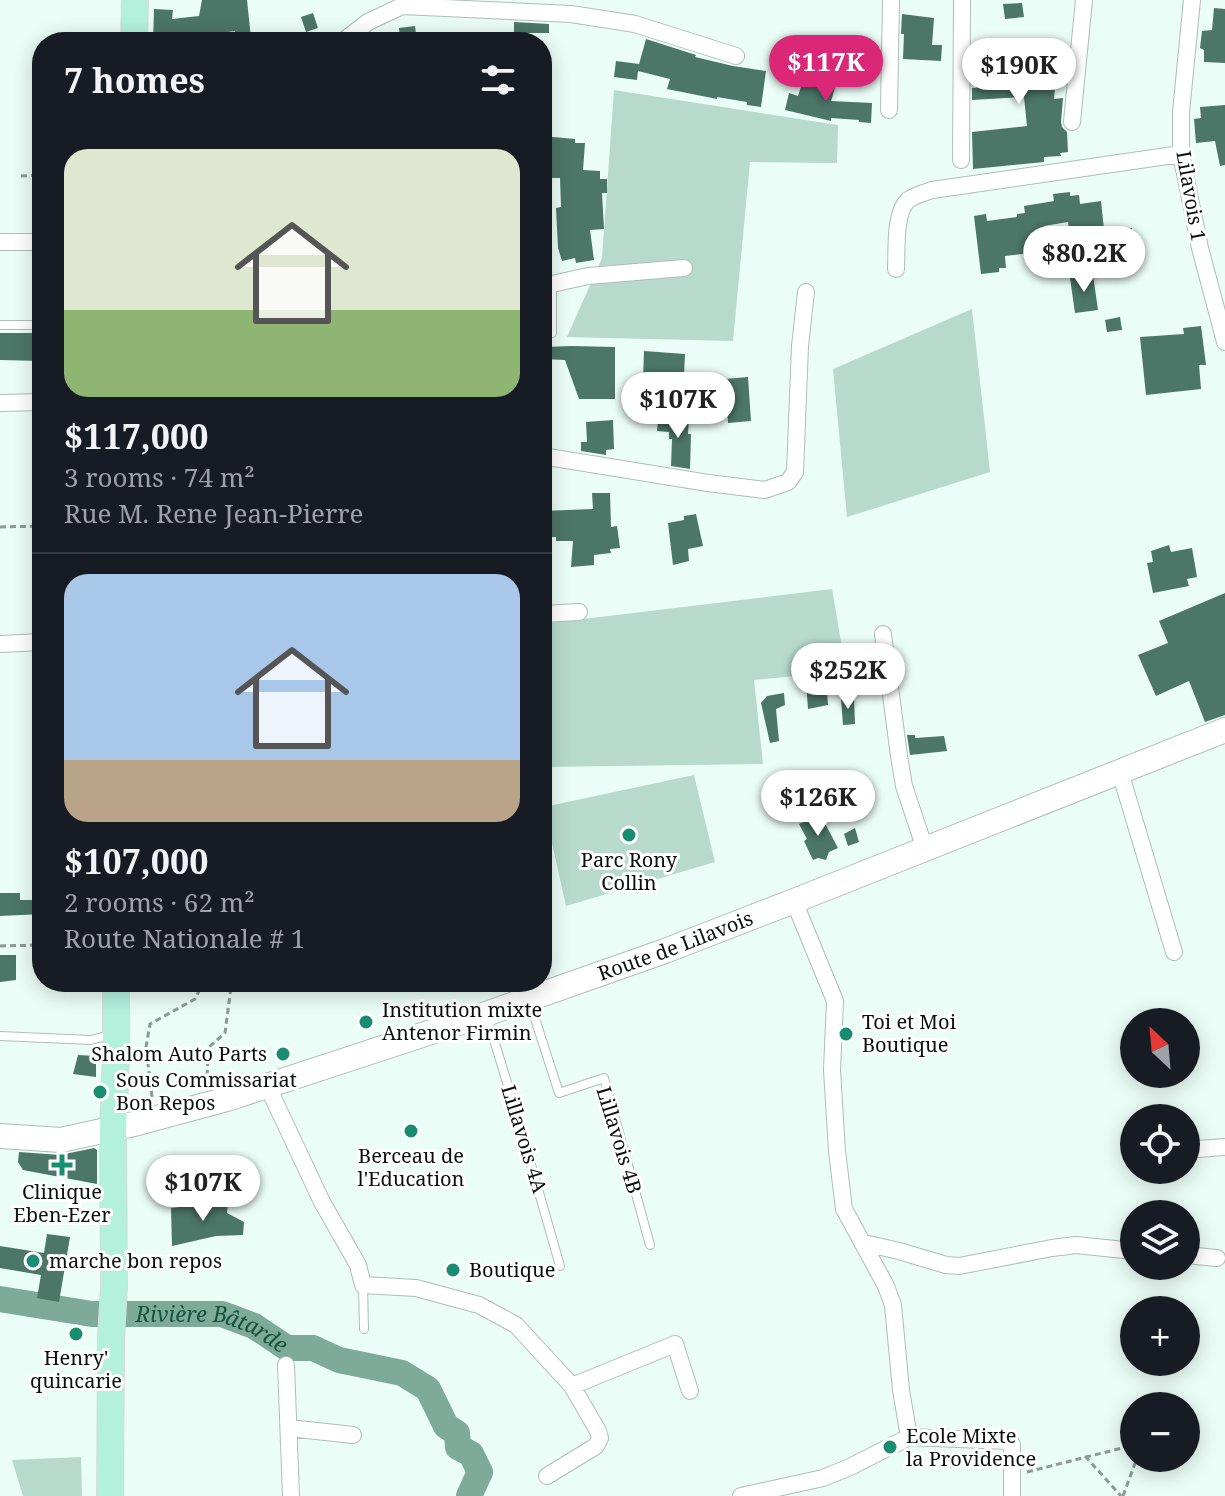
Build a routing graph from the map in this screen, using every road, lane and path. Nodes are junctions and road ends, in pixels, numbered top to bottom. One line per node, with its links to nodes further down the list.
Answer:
1 (135, 0): 7 (main road)
2 (891, 0): 10 (street)
3 (962, 0): 13 (street)
4 (1084, 0): 11 (street)
5 (1192, 0): 12 (street, Lilavois 1)
6 (491, 6): 8 (street); 9 (street)
7 (134, 32)
8 (355, 32)
9 (736, 56)
10 (889, 110)
11 (1072, 122)
12 (1181, 154): 19 (street); 24 (street, Lilavois 1)
13 (961, 160)
14 (32, 175): 15 (path)
15 (21, 176)
16 (0, 242): 17 (street)
17 (32, 242)
18 (684, 268): 20 (street)
19 (896, 269)
20 (552, 283)
21 (806, 292): 27 (street)
22 (0, 325): 23 (lane)
23 (32, 325)
24 (1225, 342)
25 (32, 402): 26 (street)
26 (0, 403)
27 (552, 458)
28 (32, 526): 29 (path)
29 (0, 527)
30 (579, 612): 31 (street)
31 (552, 613)
32 (883, 634): 37 (street)
33 (32, 642): 34 (street)
34 (0, 644)
35 (1225, 730): 36 (main road, Route de Lilavois)
36 (1120, 772): 37 (main road, Route de Lilavois); 41 (street)
37 (925, 849): 38 (main road, Route de Lilavois)
38 (794, 901): 42 (main road, Route de Lilavois); 58 (street)
39 (32, 945): 40 (path)
40 (0, 946)
41 (1174, 952)
42 (552, 991)
43 (116, 992): 49 (main road)
44 (198, 992): 53 (path)
45 (230, 992): 52 (path)
46 (549, 992): 47 (main road, Route de Lilavois)
47 (529, 999): 48 (main road, Route de Lilavois); 59 (lane, Lillavois 4B)
48 (486, 1014): 51 (main road, Route de Lilavois); 63 (lane, Lillavois 4A)
49 (116, 1033): 50 (lane); 54 (main road)
50 (0, 1036)
51 (267, 1085): 54 (main road, Route de Lilavois); 64 (street)
52 (207, 1086)
53 (152, 1097)
54 (113, 1128): 55 (main road, Route de Lilavois); 77 (main road)
55 (0, 1136)
56 (1225, 1147): 57 (street)
57 (1200, 1149)
58 (864, 1243): 60 (street); 71 (street)
59 (650, 1245)
60 (1120, 1250)
61 (1200, 1256): 62 (street)
62 (1217, 1258)
63 (560, 1266)
64 (363, 1285): 65 (lane); 67 (street)
65 (364, 1329)
66 (286, 1365): 69 (street)
67 (572, 1386): 68 (street); 75 (street)
68 (690, 1391)
69 (289, 1428): 70 (street); 78 (street)
70 (353, 1435)
71 (909, 1437): 76 (street); 79 (street)
72 (1120, 1448): 73 (path)
73 (1085, 1456): 76 (path); 81 (path)
74 (1131, 1472): 81 (path)
75 (547, 1476)
76 (1012, 1476): 80 (street)
77 (110, 1496)
78 (291, 1496)
79 (741, 1496)
80 (1012, 1496)
81 (1122, 1496)

